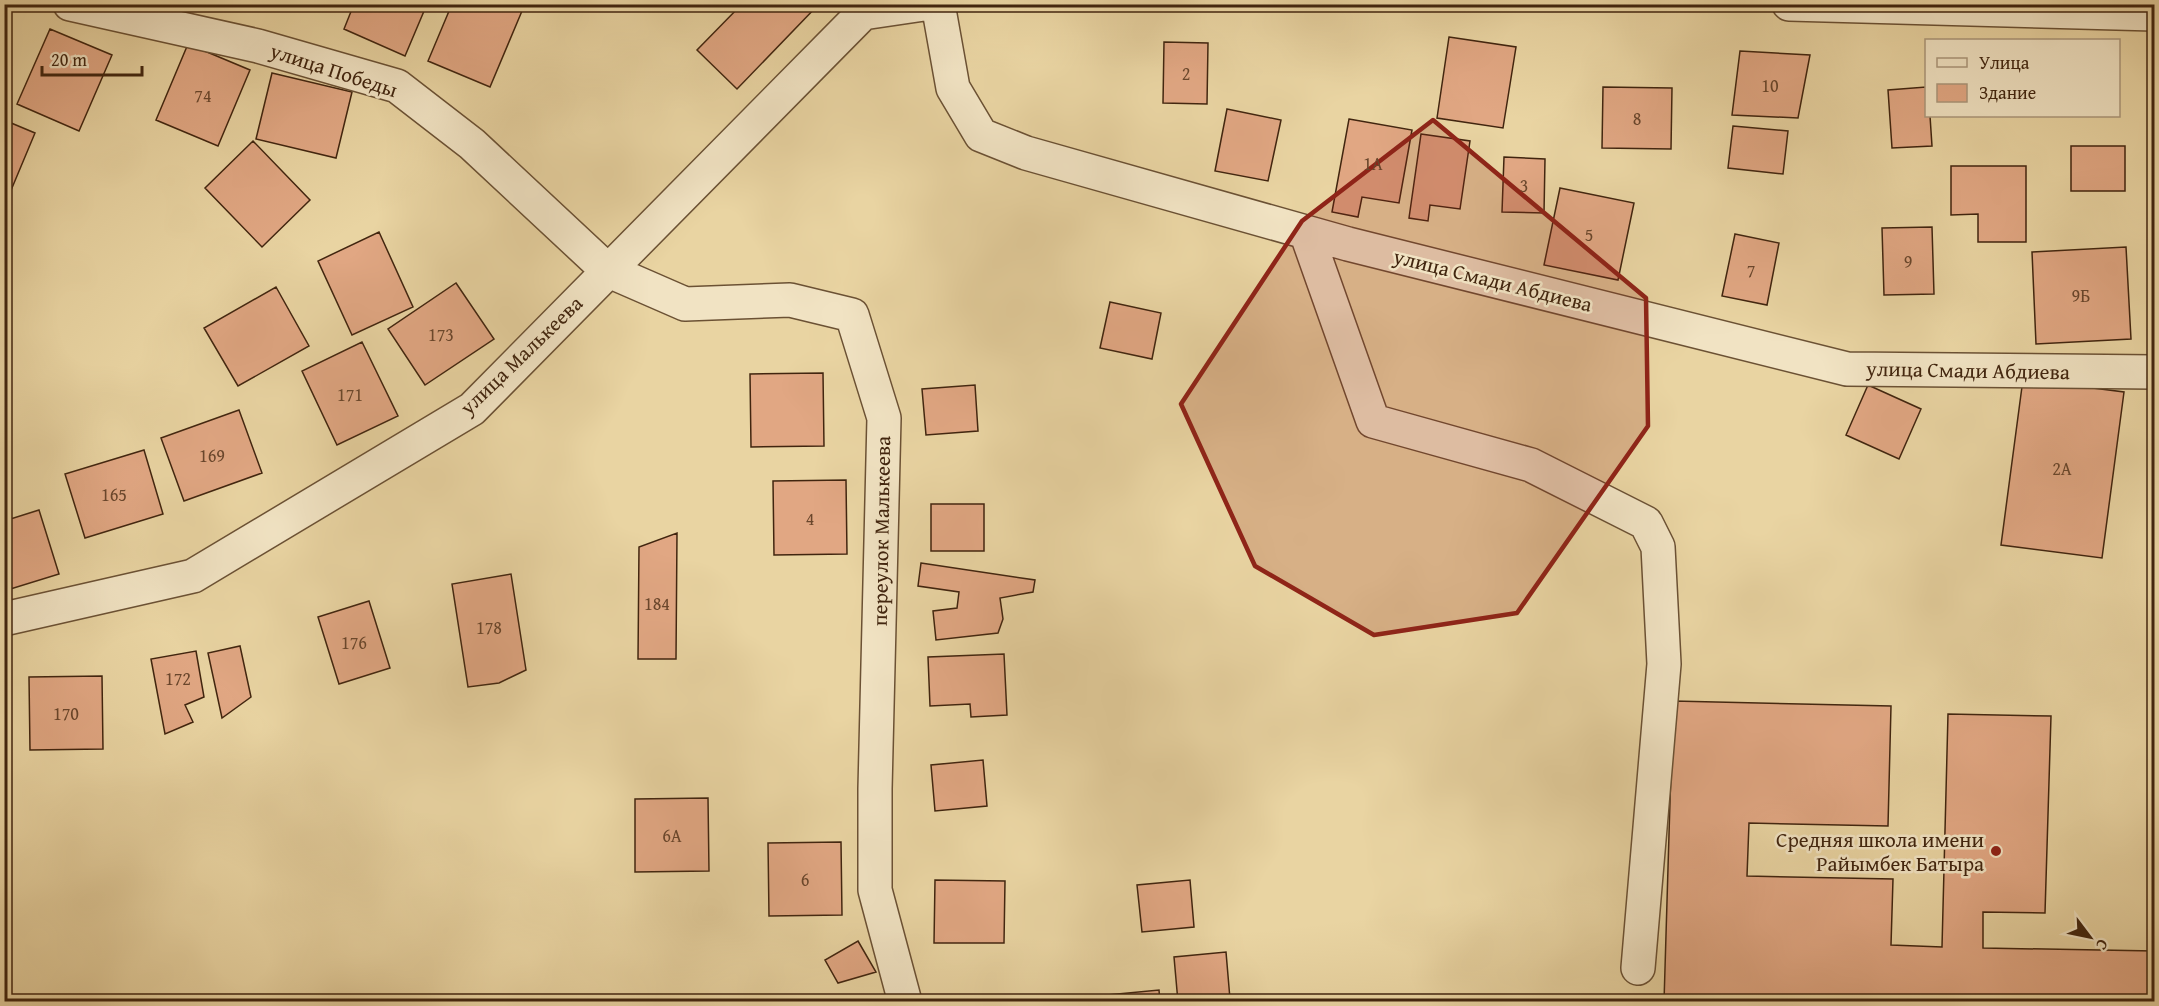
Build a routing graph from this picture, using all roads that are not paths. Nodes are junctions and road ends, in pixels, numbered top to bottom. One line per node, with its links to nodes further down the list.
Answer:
1 (70, 4): 8 (street, улица Победы)
2 (924, 4): 5 (street)
3 (938, 4): 7 (street, улица Смади Абдиева)
4 (1789, 4): 6 (street)
5 (866, 9): 8 (street, улица Малькеева)
6 (2154, 14)
7 (1306, 232): 9 (street, улица Смади Абдиева); 11 (street)
8 (607, 270): 10 (street, улица Малькеева); 12 (street, переулок Малькеева)
9 (2154, 372)
10 (4, 619)
11 (1638, 968)
12 (905, 1002)

